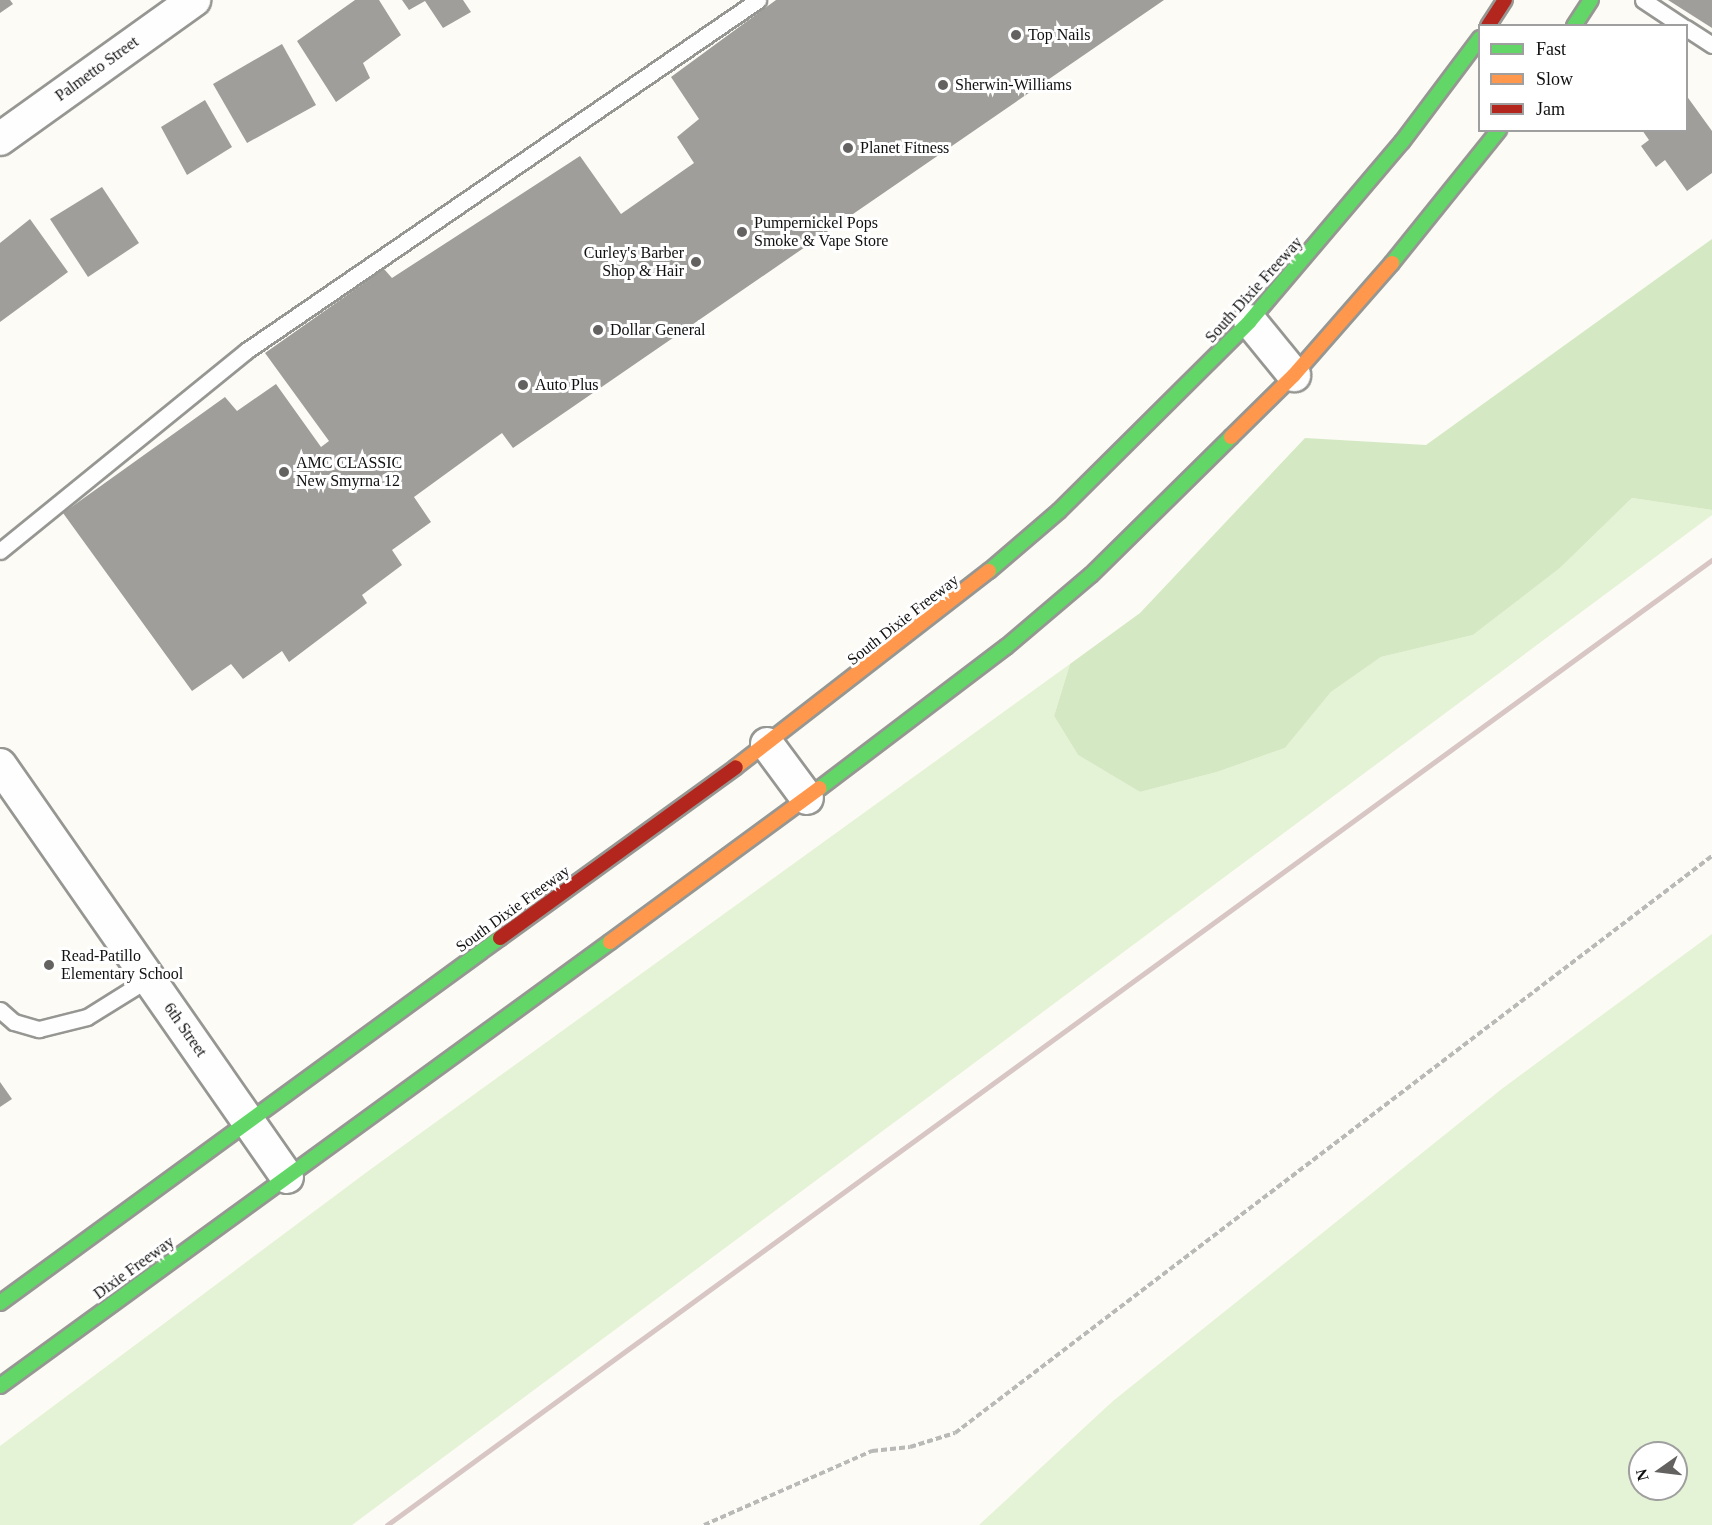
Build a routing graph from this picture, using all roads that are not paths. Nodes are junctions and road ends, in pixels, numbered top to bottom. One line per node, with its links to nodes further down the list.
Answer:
1 (194, 0): 13 (street, Palmetto Street)
2 (758, 0): 16 (lane)
3 (1505, 0): 6 (main road)
4 (1591, 0): 7 (main road)
5 (1643, 0): 8 (lane)
6 (1489, 24)
7 (1575, 24)
8 (1679, 24)
9 (1688, 29): 11 (lane)
10 (1478, 39): 14 (main road, South Dixie Freeway)
11 (1712, 45)
12 (1496, 132): 15 (main road)
13 (0, 138)
14 (1250, 321): 15 (street); 17 (main road, South Dixie Freeway)
15 (1294, 375): 19 (main road)
16 (0, 551)
17 (767, 744): 19 (street); 22 (main road, South Dixie Freeway)
18 (0, 765): 20 (street, 6th Street)
19 (807, 798): 23 (main road)
20 (148, 979): 21 (lane); 22 (street, 6th Street)
21 (0, 1010)
22 (248, 1122): 23 (street, 6th Street); 24 (main road)
23 (287, 1177): 25 (main road, Dixie Freeway)
24 (0, 1303)
25 (0, 1386)

